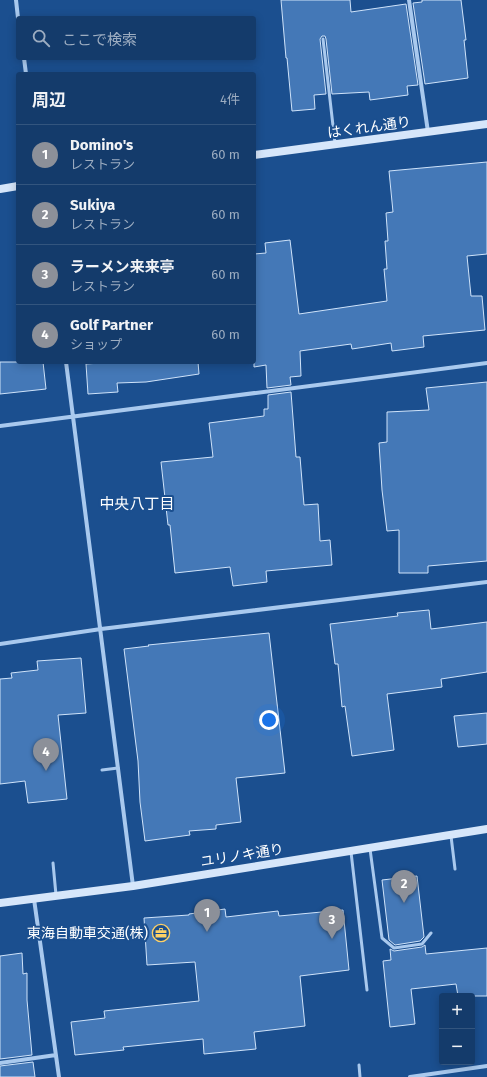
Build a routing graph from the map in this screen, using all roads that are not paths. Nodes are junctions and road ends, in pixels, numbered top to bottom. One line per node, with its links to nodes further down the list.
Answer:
1 (16, 0): 3 (street)
2 (409, 0): 8 (street)
3 (18, 16)
4 (324, 39): 9 (lane)
5 (24, 60): 6 (street)
6 (26, 72)
7 (487, 124): 8 (street, はくれん通り)
8 (428, 132): 9 (street, はくれん通り)
9 (335, 144): 10 (street, はくれん通り)
10 (256, 155)
11 (16, 186): 12 (street)
12 (0, 189)
13 (487, 363): 15 (street)
14 (66, 364): 15 (street)
15 (73, 417): 16 (street); 18 (street)
16 (0, 426)
17 (487, 582): 18 (street)
18 (101, 629): 19 (street); 20 (street)
19 (0, 644)
20 (118, 768): 21 (lane); 28 (street)
21 (102, 770)
22 (487, 829): 23 (street, ユリノキ通り)
23 (451, 835): 24 (street, ユリノキ通り); 27 (lane)
24 (370, 848): 25 (street, ユリノキ通り); 32 (lane)
25 (351, 850): 28 (street, ユリノキ通り); 33 (lane)
26 (53, 863): 29 (lane)
27 (455, 869)
28 (133, 886): 29 (street, ユリノキ通り)
29 (57, 896): 30 (street, ユリノキ通り)
30 (34, 899): 31 (street, ユリノキ通り); 34 (street)
31 (0, 903)
32 (432, 933)
33 (367, 990)
34 (56, 1055): 35 (street); 38 (street)
35 (0, 1062)
36 (359, 1065): 39 (lane)
37 (487, 1066): 40 (street)
38 (59, 1077)
39 (360, 1077)
40 (410, 1077)

